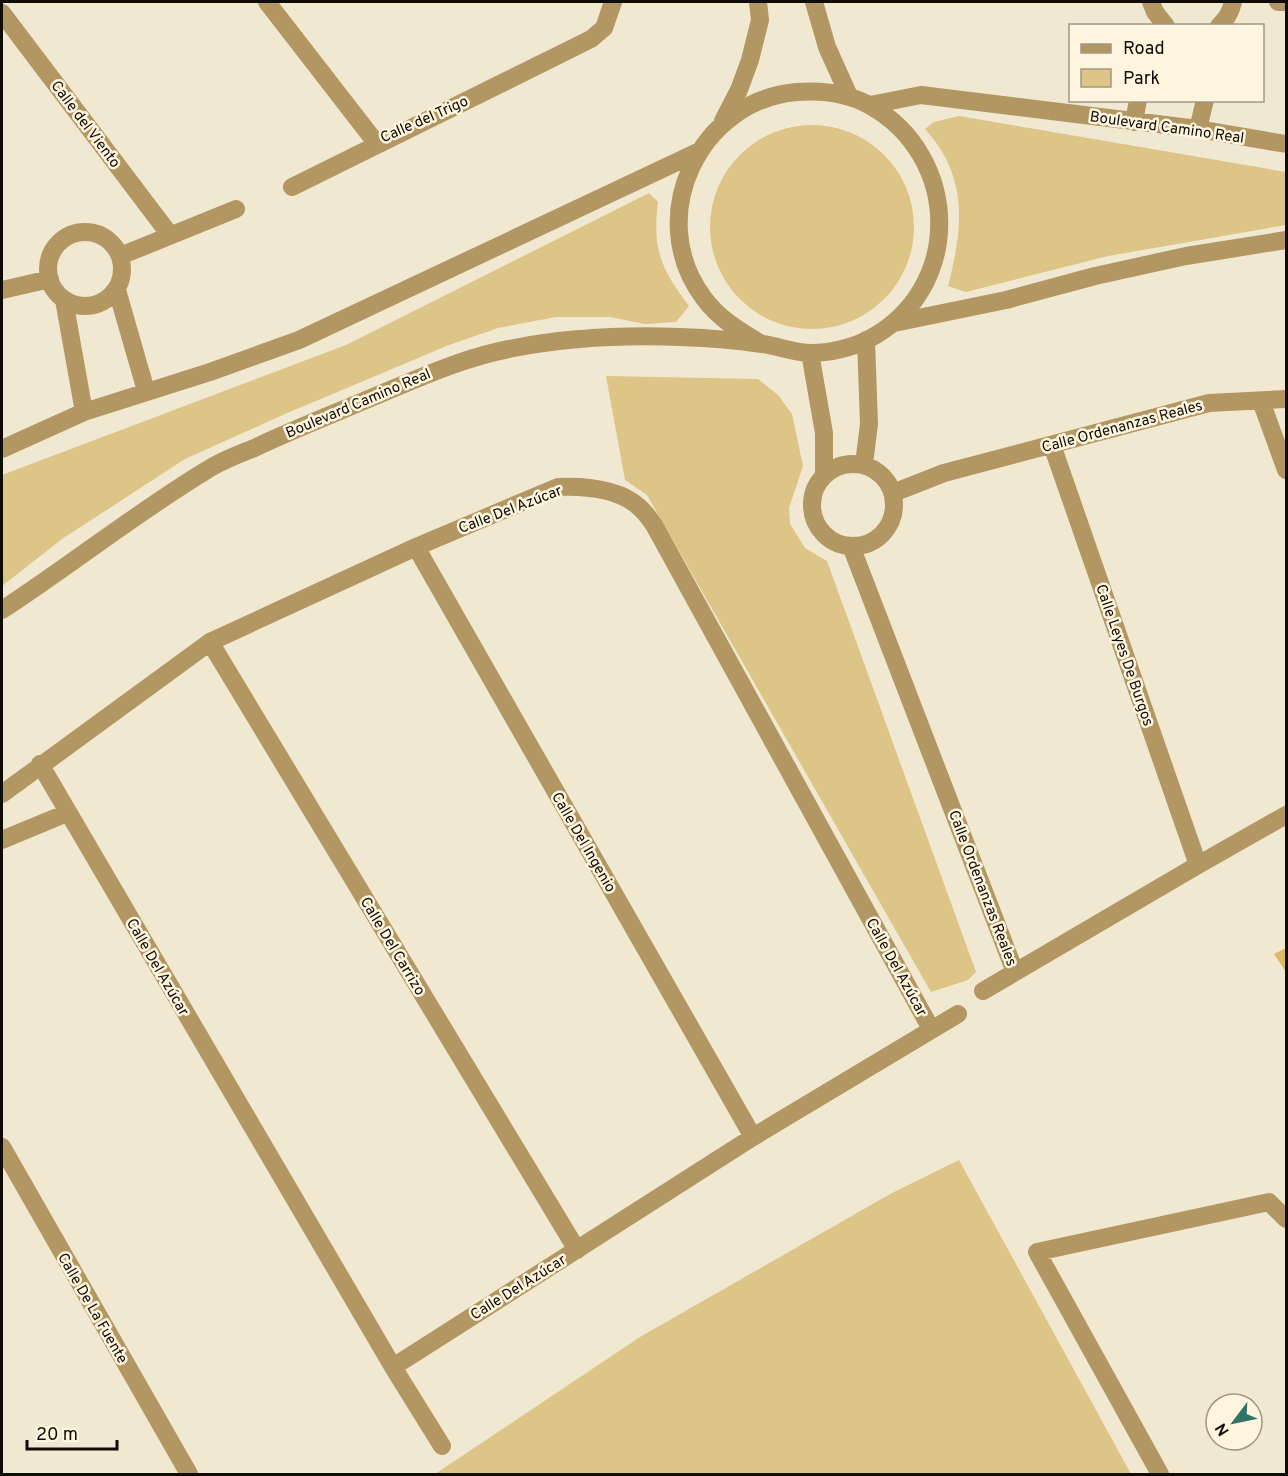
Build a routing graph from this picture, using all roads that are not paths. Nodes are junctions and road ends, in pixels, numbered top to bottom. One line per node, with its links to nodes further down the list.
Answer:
1 (267, 2): 17 (street, Calle del Trigo)
2 (613, 2): 17 (street, Calle del Trigo)
3 (758, 2): 15 (street)
4 (814, 2): 10 (street)
5 (1233, 2): 9 (street)
6 (1278, 2): 7 (street)
7 (1287, 2)
8 (2, 13): 22 (street, Calle del Viento)
9 (1222, 24)
10 (849, 96): 13 (street); 15 (street)
11 (1138, 102): 14 (street)
12 (1205, 102): 16 (street)
13 (870, 105): 14 (street, Boulevard Camino Real); 29 (street)
14 (1134, 122): 16 (street, Boulevard Camino Real)
15 (722, 123): 19 (street)
16 (1198, 129): 18 (street, Boulevard Camino Real)
17 (377, 144): 20 (street)
18 (1287, 144)
19 (698, 152): 31 (street); 33 (street)
20 (292, 187)
21 (237, 209): 22 (street)
22 (170, 235): 24 (street)
23 (1287, 240): 29 (street)
24 (120, 256): 25 (street); 27 (street)
25 (50, 279): 26 (street); 28 (street)
26 (2, 290)
27 (117, 290): 28 (street); 33 (street)
28 (64, 300): 36 (street)
29 (894, 322): 30 (street)
30 (866, 340): 32 (street); 39 (street)
31 (760, 343): 32 (street); 45 (street, Boulevard Camino Real)
32 (810, 353): 41 (street)
33 (146, 391): 36 (street)
34 (1287, 399): 35 (street, Calle Ordenanzas Reales)
35 (1261, 401): 37 (street, Calle Ordenanzas Reales); 40 (street)
36 (84, 412): 38 (street)
37 (1052, 445): 42 (street, Calle Ordenanzas Reales); 52 (street, Calle Leyes De Burgos)
38 (2, 448)
39 (864, 464): 41 (street); 42 (street)
40 (1287, 470)
41 (824, 474): 43 (street)
42 (893, 493): 43 (street)
43 (851, 546): 53 (street, Calle Ordenanzas Reales)
44 (416, 547): 46 (street, Calle Del Azúcar); 56 (street, Calle Del Azúcar); 57 (street, Calle Del Ingenio)
45 (2, 610)
46 (210, 642): 47 (street, Calle Del Azúcar); 60 (street, Calle Del Carrizo)
47 (40, 764): 48 (street, Calle Del Azúcar); 49 (street, Calle Del Azúcar)
48 (2, 794)
49 (67, 813): 51 (street); 61 (street, Calle Del Azúcar)
50 (1287, 815): 52 (street, Calle Ordenanzas Reales)
51 (2, 840)
52 (1198, 864): 53 (street, Calle Ordenanzas Reales)
53 (1015, 972): 54 (street)
54 (983, 991)
55 (958, 1014): 56 (street)
56 (931, 1029): 57 (street, Calle Del Azúcar)
57 (753, 1137): 60 (street, Calle Del Azúcar)
58 (2, 1147): 63 (street, Calle De La Fuente)
59 (1287, 1219): 64 (street)
60 (577, 1250): 61 (street, Calle Del Azúcar)
61 (393, 1367): 62 (street)
62 (442, 1446)
63 (183, 1472)
64 (1160, 1474)

